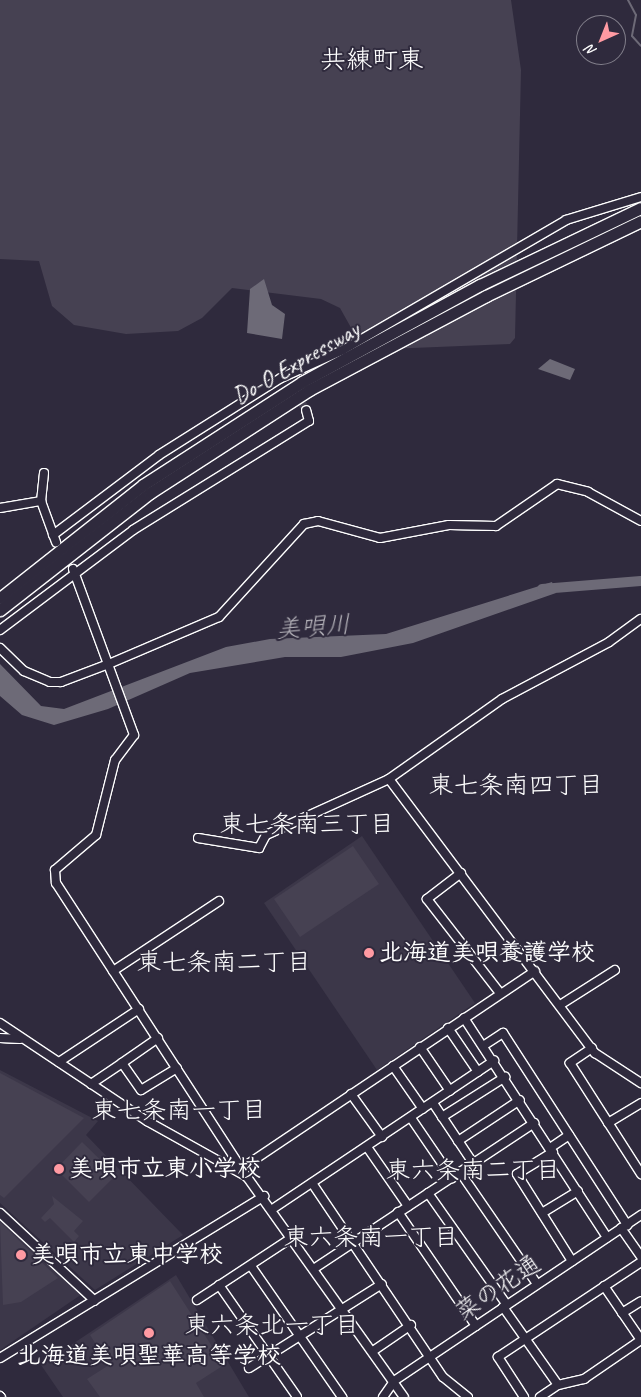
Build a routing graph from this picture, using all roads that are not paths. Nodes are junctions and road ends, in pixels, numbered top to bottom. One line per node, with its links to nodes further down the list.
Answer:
1 (641, 197): 6 (street)
2 (641, 208): 10 (highway, Do-O Expressway)
3 (641, 221): 11 (highway, Do-O Expressway)
4 (306, 410): 9 (street)
5 (44, 473): 6 (street)
6 (41, 502): 7 (street)
7 (0, 508)
8 (641, 521): 15 (street)
9 (73, 571): 13 (street); 15 (street)
10 (0, 598)
11 (0, 610)
12 (641, 619): 16 (street)
13 (0, 630)
14 (0, 648): 15 (street)
15 (111, 663): 22 (street)
16 (389, 779): 17 (street); 18 (street)
17 (198, 838)
18 (461, 873): 20 (street); 23 (street)
19 (219, 901): 22 (street)
20 (535, 970): 23 (street); 24 (street)
21 (615, 970): 24 (street)
22 (114, 971): 25 (street)
23 (500, 993): 26 (street)
24 (560, 1005): 34 (street)
25 (139, 1009): 30 (street); 36 (street)
26 (464, 1018): 28 (street); 32 (street)
27 (2, 1025): 31 (street)
28 (448, 1028): 33 (street); 40 (street)
29 (0, 1038): 31 (street)
30 (158, 1038): 37 (street); 39 (street)
31 (20, 1039): 36 (street)
32 (483, 1046): 35 (street); 54 (street)
33 (420, 1047): 38 (street); 44 (street)
34 (592, 1048): 42 (street); 53 (street)
35 (494, 1061): 40 (street); 41 (street)
36 (59, 1062): 43 (street)
37 (122, 1063): 39 (street); 43 (street)
38 (393, 1066): 45 (street); 49 (street)
39 (177, 1068): 60 (street)
40 (478, 1072): 44 (street)
41 (505, 1077): 46 (street); 50 (street)
42 (641, 1083)
43 (91, 1084): 63 (street)
44 (450, 1091): 47 (street)
45 (351, 1094): 55 (street); 60 (street)
46 (520, 1100): 52 (street); 56 (street)
47 (433, 1103): 49 (street); 50 (street)
48 (641, 1103): 53 (street)
49 (423, 1109): 51 (street)
50 (442, 1117): 56 (street)
51 (411, 1118): 55 (street); 64 (street)
52 (534, 1123): 58 (street); 59 (street)
53 (608, 1123): 61 (street)
54 (570, 1135): 58 (street); 75 (street)
55 (382, 1137): 57 (street)
56 (458, 1141): 59 (street)
57 (367, 1147): 65 (street); 69 (street)
58 (552, 1150): 66 (street); 73 (street)
59 (473, 1163): 62 (street)
60 (242, 1168): 63 (street)
61 (640, 1170)
62 (460, 1172): 64 (street); 85 (street)
63 (247, 1177): 68 (street)
64 (452, 1178): 67 (street)
65 (312, 1183): 70 (street); 78 (street)
66 (578, 1191): 73 (street); 77 (street)
67 (428, 1193): 69 (street); 91 (street)
68 (264, 1196): 70 (street); 89 (street)
69 (408, 1206): 71 (street)
70 (274, 1208): 76 (street)
71 (398, 1212): 78 (street); 95 (street)
72 (0, 1213): 89 (street)
73 (542, 1213): 80 (street)
74 (641, 1215): 75 (street, 菜の花通)
75 (624, 1226): 77 (street, 菜の花通); 79 (street)
76 (294, 1237): 82 (street); 83 (street)
77 (607, 1237): 80 (street, 菜の花通)
78 (353, 1242): 83 (street); 84 (street)
79 (641, 1257)
80 (572, 1260): 85 (street, 菜の花通)
81 (641, 1262): 87 (street)
82 (251, 1266): 86 (street); 96 (street)
83 (315, 1268): 92 (street)
84 (382, 1284): 92 (street); 94 (street)
85 (537, 1284): 91 (street, 菜の花通)
86 (220, 1286): 88 (street); 100 (street)
87 (604, 1286): 93 (street); 97 (street)
88 (197, 1300)
89 (95, 1301): 102 (street)
90 (641, 1301): 93 (street)
91 (505, 1306): 95 (street, 菜の花通); 97 (street)
92 (342, 1307): 96 (street); 99 (street)
93 (622, 1313): 98 (street)
94 (411, 1325): 99 (street); 101 (street)
95 (476, 1326): 101 (street, 菜の花通)
96 (299, 1336): 100 (street); 107 (street)
97 (524, 1338): 105 (street); 111 (street)
98 (641, 1340): 105 (street)
99 (372, 1351): 104 (street)
100 (268, 1355): 103 (street); 106 (street)
101 (431, 1356): 104 (street, 菜の花通); 110 (street)
102 (0, 1358)
103 (250, 1368)
104 (394, 1381): 108 (street, 菜の花通); 109 (street)
105 (558, 1385): 112 (street)
106 (297, 1397)
107 (342, 1397)
108 (383, 1397)
109 (404, 1397)
110 (468, 1397)
111 (524, 1397)
112 (540, 1397)

